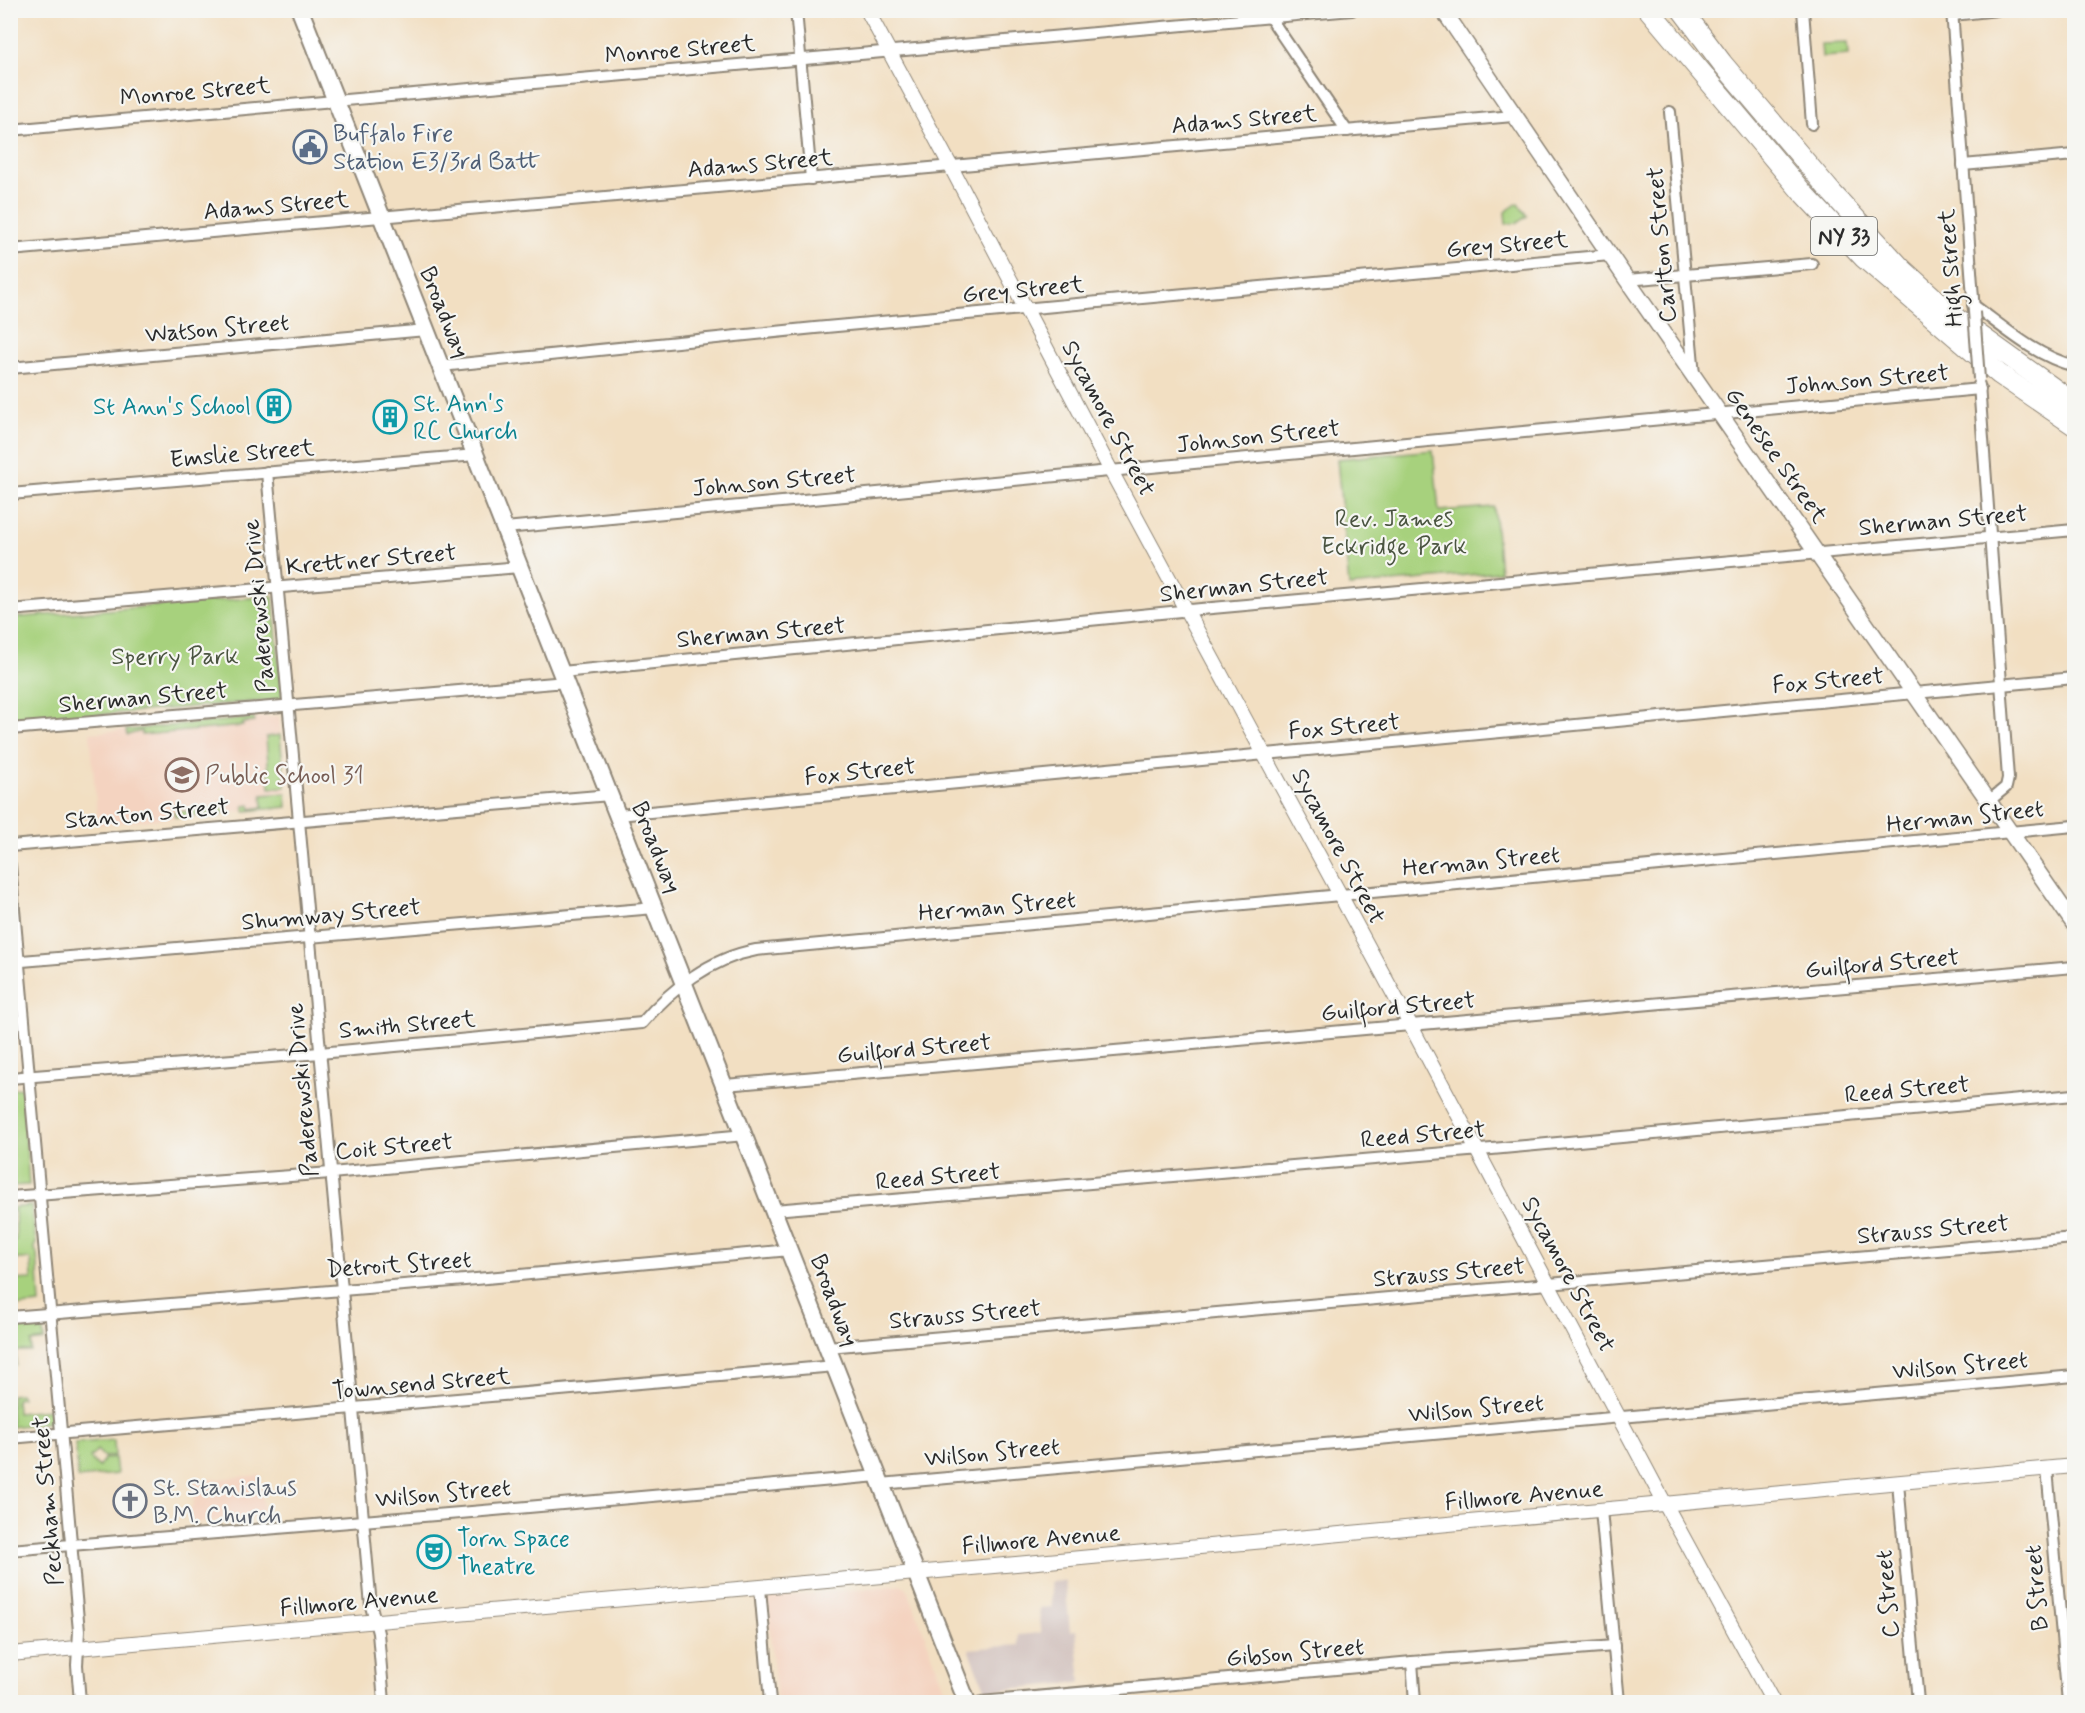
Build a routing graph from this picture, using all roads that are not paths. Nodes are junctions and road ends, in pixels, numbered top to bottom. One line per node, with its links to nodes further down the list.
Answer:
1 (300, 10): 16 (main road, Broadway)
2 (796, 10): 14 (street)
3 (867, 10): 13 (street, Sycamore Street)
4 (1352, 10): 12 (street, Monroe Street)
5 (1443, 10): 18 (main road, Genesee Street)
6 (1649, 10): 42 (highway, NY 33)
7 (1682, 10): 15 (highway, NY 33)
8 (1690, 10): 15 (highway)
9 (1803, 10): 19 (street)
10 (1997, 10): 11 (street)
11 (1953, 13): 23 (street, High Street)
12 (1268, 14): 13 (street, Monroe Street); 21 (street)
13 (889, 52): 14 (street, Monroe Street); 24 (street, Sycamore Street)
14 (801, 60): 16 (street, Monroe Street); 25 (street)
15 (1722, 63): 40 (highway, NY 33)
16 (335, 100): 20 (street, Monroe Street); 26 (main road, Broadway)
17 (1670, 112): 30 (street, Carlton Street)
18 (1513, 116): 21 (street, Adams Street); 28 (main road, Genesee Street)
19 (1812, 124)
20 (10, 130)
21 (1347, 131): 24 (street, Adams Street)
22 (2074, 155): 23 (street)
23 (1963, 165): 32 (street, High Street)
24 (951, 167): 25 (street, Adams Street); 33 (street, Sycamore Street)
25 (811, 179): 26 (street, Adams Street)
26 (382, 216): 27 (street, Adams Street); 34 (main road, Broadway)
27 (10, 250)
28 (1610, 255): 31 (main road, Genesee Street); 33 (street, Grey Street)
29 (1812, 264): 30 (street)
30 (1684, 275): 31 (street); 38 (street, Carlton Street)
31 (1627, 280): 38 (main road, Genesee Street)
32 (1974, 308): 36 (street); 39 (street, High Street, bridge)
33 (1026, 310): 35 (street, Grey Street); 44 (street, Sycamore Street)
34 (426, 330): 35 (main road, Broadway); 37 (street, Watson Street)
35 (441, 366): 43 (main road, Broadway)
36 (2074, 366)
37 (10, 368)
38 (1694, 375): 41 (main road, Genesee Street)
39 (1979, 384): 41 (street, Johnson Street); 49 (street, High Street)
40 (2074, 403)
41 (1720, 414): 44 (street, Johnson Street); 50 (main road, Genesee Street)
42 (2074, 425)
43 (476, 455): 45 (street, Emslie Street); 47 (main road, Broadway)
44 (1111, 471): 47 (street, Johnson Street); 54 (street, Sycamore Street)
45 (267, 472): 46 (street, Emslie Street); 52 (street, Paderewski Drive)
46 (10, 494)
47 (505, 528): 51 (main road, Broadway)
48 (2074, 530): 49 (street, Sherman Street)
49 (1991, 537): 50 (street, Sherman Street); 57 (street, High Street)
50 (1818, 553): 54 (street, Sherman Street); 58 (main road, Genesee Street)
51 (520, 567): 52 (street, Krettner Street); 55 (main road, Broadway)
52 (278, 588): 53 (street, Krettner Street); 59 (street, Paderewski Drive)
53 (10, 610)
54 (1187, 611): 55 (street, Sherman Street); 61 (street, Sycamore Street)
55 (564, 677): 59 (street, Sherman Street); 62 (main road, Broadway)
56 (2074, 678): 57 (street, Fox Street)
57 (2002, 685): 58 (street, Fox Street); 63 (street, High Street)
58 (1915, 693): 61 (street, Fox Street); 63 (main road, Genesee Street)
59 (288, 705): 60 (street, Sherman Street); 65 (street, Paderewski Drive)
60 (10, 729)
61 (1264, 754): 64 (street, Fox Street); 70 (street, Sycamore Street)
62 (610, 795): 64 (main road, Broadway); 65 (street, Stanton Street)
63 (1989, 801): 67 (main road, Genesee Street)
64 (618, 815): 71 (main road, Broadway)
65 (299, 822): 68 (street, Stanton Street); 73 (street, Paderewski Drive)
66 (2074, 826): 67 (street, Herman Street)
67 (2011, 832): 70 (street, Herman Street); 72 (main road, Genesee Street)
68 (10, 846)
69 (10, 865): 74 (street, Peckham Street)
70 (1340, 895): 76 (street, Herman Street); 77 (street, Sycamore Street)
71 (655, 908): 73 (street, Shumway Street); 76 (main road, Broadway)
72 (2074, 924)
73 (309, 937): 74 (street, Shumway Street); 78 (street, Paderewski Drive)
74 (15, 962): 79 (street, Peckham Street)
75 (2074, 967): 77 (street, Guilford Street)
76 (685, 983): 78 (street, Smith Street); 81 (main road, Broadway)
77 (1411, 1026): 81 (street, Guilford Street); 84 (street, Sycamore Street)
78 (320, 1053): 79 (street, Smith Street); 85 (street, Paderewski Drive)
79 (30, 1076): 80 (street, Smith Street); 86 (street, Peckham Street)
80 (10, 1078)
81 (725, 1085): 83 (main road, Broadway)
82 (2074, 1095): 84 (street, Reed Street)
83 (744, 1135): 85 (street, Coit Street); 88 (main road, Broadway)
84 (1477, 1150): 88 (street, Reed Street); 91 (street, Sycamore Street)
85 (331, 1173): 86 (street, Coit Street); 92 (street, Paderewski Drive)
86 (41, 1194): 87 (street, Coit Street); 93 (street, Peckham Street)
87 (10, 1197)
88 (774, 1210): 90 (main road, Broadway)
89 (2074, 1238): 91 (street, Strauss Street)
90 (790, 1250): 92 (street, Detroit Street); 95 (main road, Broadway)
91 (1549, 1284): 95 (street, Strauss Street); 99 (street, Sycamore Street)
92 (342, 1289): 93 (street, Detroit Street); 98 (street, Paderewski Drive)
93 (52, 1314): 94 (street, Detroit Street); 100 (street, Peckham Street)
94 (10, 1317)
95 (828, 1347): 96 (main road, Broadway)
96 (835, 1366): 98 (street, Townsend Street); 104 (main road, Broadway)
97 (2074, 1376): 99 (street, Wilson Street)
98 (353, 1410): 100 (street, Townsend Street); 108 (street, Paderewski Drive)
99 (1619, 1416): 104 (street, Wilson Street); 106 (street, Sycamore Street)
100 (63, 1434): 101 (street, Townsend Street); 109 (street, Peckham Street)
101 (10, 1438)
102 (2074, 1466): 103 (street, Fillmore Avenue)
103 (2046, 1469): 105 (street, Fillmore Avenue); 127 (street, B Street)
104 (880, 1480): 108 (street, Wilson Street); 111 (main road, Broadway)
105 (1898, 1483): 106 (street, Fillmore Avenue); 126 (street, C Street)
106 (1666, 1504): 107 (street, Fillmore Avenue); 125 (street, Sycamore Street)
107 (1601, 1510): 111 (street, Fillmore Avenue); 114 (street)
108 (363, 1521): 109 (street, Wilson Street); 113 (street, Paderewski Drive)
109 (71, 1545): 110 (street, Wilson Street); 115 (street, Peckham Street)
110 (10, 1550)
111 (915, 1572): 112 (street, Fillmore Avenue); 121 (main road, Broadway)
112 (760, 1588): 113 (street, Fillmore Avenue); 120 (street)
113 (375, 1622): 115 (street, Fillmore Avenue); 119 (street, Paderewski Drive)
114 (1614, 1646): 117 (street, Gibson Street); 124 (street)
115 (79, 1648): 116 (street, Fillmore Avenue); 118 (street, Peckham Street)
116 (10, 1654)
117 (1412, 1662): 122 (street, Gibson Street); 123 (street)
118 (80, 1702)
119 (384, 1702)
120 (770, 1702)
121 (967, 1702)
122 (981, 1702)
123 (1415, 1702)
124 (1619, 1702)
125 (1773, 1702)
126 (1918, 1702)
127 (2068, 1702)

